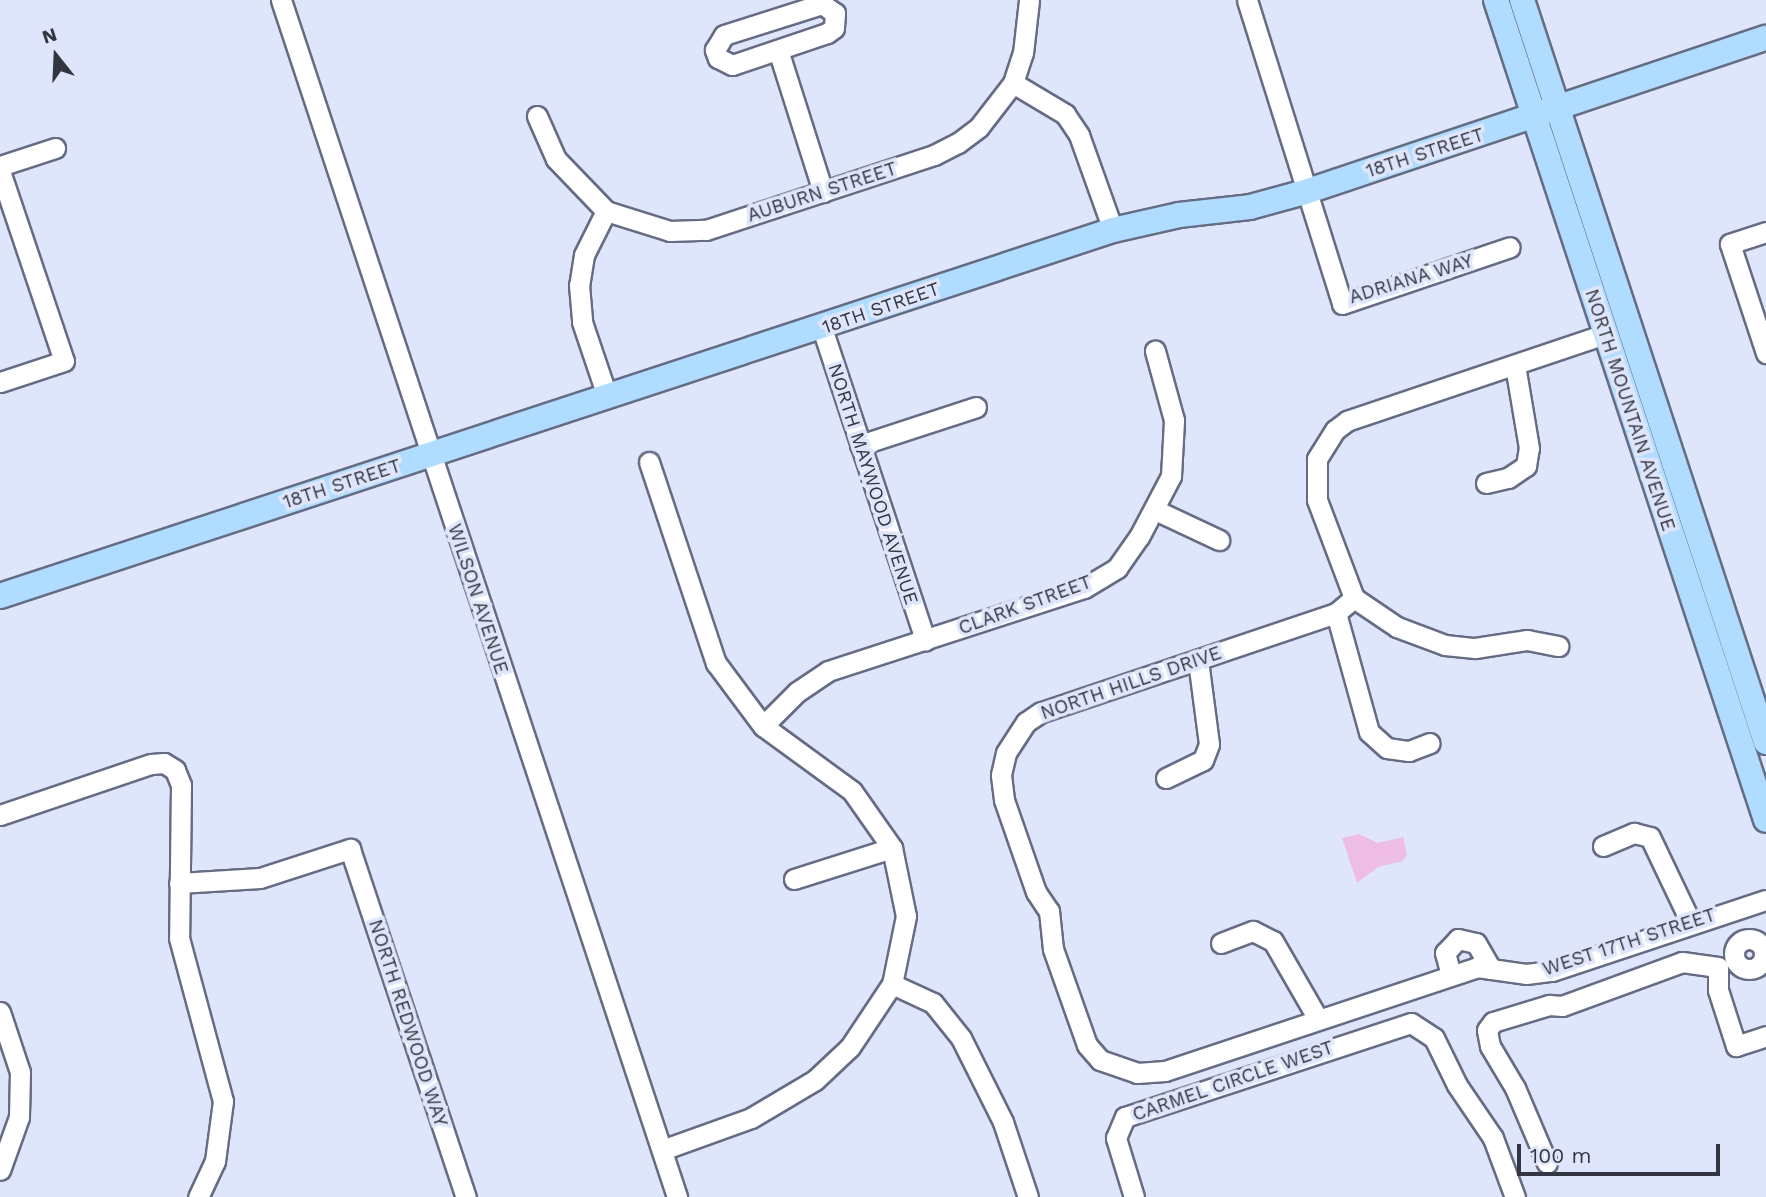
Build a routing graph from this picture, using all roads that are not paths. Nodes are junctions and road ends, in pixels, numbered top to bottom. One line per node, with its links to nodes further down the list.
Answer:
1 (281, 0): 29 (street, WILSON AVENUE)
2 (1029, 0): 8 (street)
3 (1247, 0): 15 (street)
4 (1496, 0): 11 (main road, NORTH MOUNTAIN AVENUE)
5 (1522, 0): 9 (main road, NORTH MOUNTAIN AVENUE)
6 (1766, 38): 9 (main road, 18TH STREET)
7 (779, 53): 7 (street); 14 (street)
8 (1013, 83): 14 (street, AUBURN STREET); 17 (street)
9 (1558, 110): 11 (main road, 18TH STREET); 41 (main road, NORTH MOUNTAIN AVENUE)
10 (537, 116): 16 (street)
11 (1535, 118): 15 (main road, 18TH STREET); 21 (main road, NORTH MOUNTAIN AVENUE)
12 (55, 148): 13 (street)
13 (0, 168): 25 (street)
14 (823, 192): 16 (street, AUBURN STREET)
15 (1305, 192): 17 (main road, 18TH STREET); 19 (street, ADRIANA WAY)
16 (606, 211): 26 (street)
17 (1113, 230): 20 (main road, 18TH STREET)
18 (1766, 232): 23 (street)
19 (1510, 247)
20 (822, 328): 26 (main road, 18TH STREET); 28 (street, NORTH MAYWOOD AVENUE)
21 (1605, 334): 24 (street); 45 (main road, NORTH MOUNTAIN AVENUE)
22 (1155, 351): 32 (street, CLARK STREET)
23 (1766, 353)
24 (1515, 365): 31 (street); 35 (street)
25 (0, 382)
26 (607, 396): 29 (main road, 18TH STREET)
27 (976, 407): 28 (street)
28 (860, 445): 37 (street, NORTH MAYWOOD AVENUE)
29 (430, 455): 34 (main road, 18TH STREET); 62 (street, WILSON AVENUE)
30 (649, 462): 40 (street)
31 (1486, 484)
32 (1155, 510): 33 (street); 37 (street, CLARK STREET)
33 (1219, 540)
34 (0, 596)
35 (1354, 598): 36 (street, NORTH HILLS DRIVE); 38 (street)
36 (1336, 613): 39 (street, NORTH HILLS DRIVE); 42 (street)
37 (925, 640): 40 (street, CLARK STREET)
38 (1558, 646)
39 (1198, 660): 43 (street); 60 (street, NORTH HILLS DRIVE)
40 (763, 726): 47 (street)
41 (1766, 742)
42 (1430, 743)
43 (1166, 778)
44 (0, 815): 49 (street)
45 (1766, 820)
46 (1603, 846): 52 (street)
47 (892, 848): 48 (street); 57 (street)
48 (794, 879)
49 (180, 883): 65 (street); 66 (street, NORTH REDWOOD WAY)
50 (1766, 900): 51 (street, WEST 17TH STREET)
51 (1741, 907): 52 (street, WEST 17TH STREET); 54 (street)
52 (1691, 923): 55 (street, WEST 17TH STREET)
53 (1221, 943): 60 (street)
54 (1726, 963): 61 (street); 63 (street)
55 (1491, 969): 56 (street, WEST 17TH STREET); 56 (street)
56 (1451, 975): 58 (street, WEST 17TH STREET)
57 (892, 984): 62 (street); 68 (street)
58 (1399, 992): 60 (street, NORTH HILLS DRIVE)
59 (0, 1012): 64 (street)
60 (1318, 1019)
61 (1766, 1036)
62 (662, 1150): 67 (street, WILSON AVENUE)
63 (1547, 1163)
64 (0, 1170)
65 (198, 1197)
66 (466, 1197)
67 (677, 1197)
68 (1028, 1197)
69 (1134, 1197): 70 (street, CARMEL CIRCLE WEST)
70 (1515, 1197)

